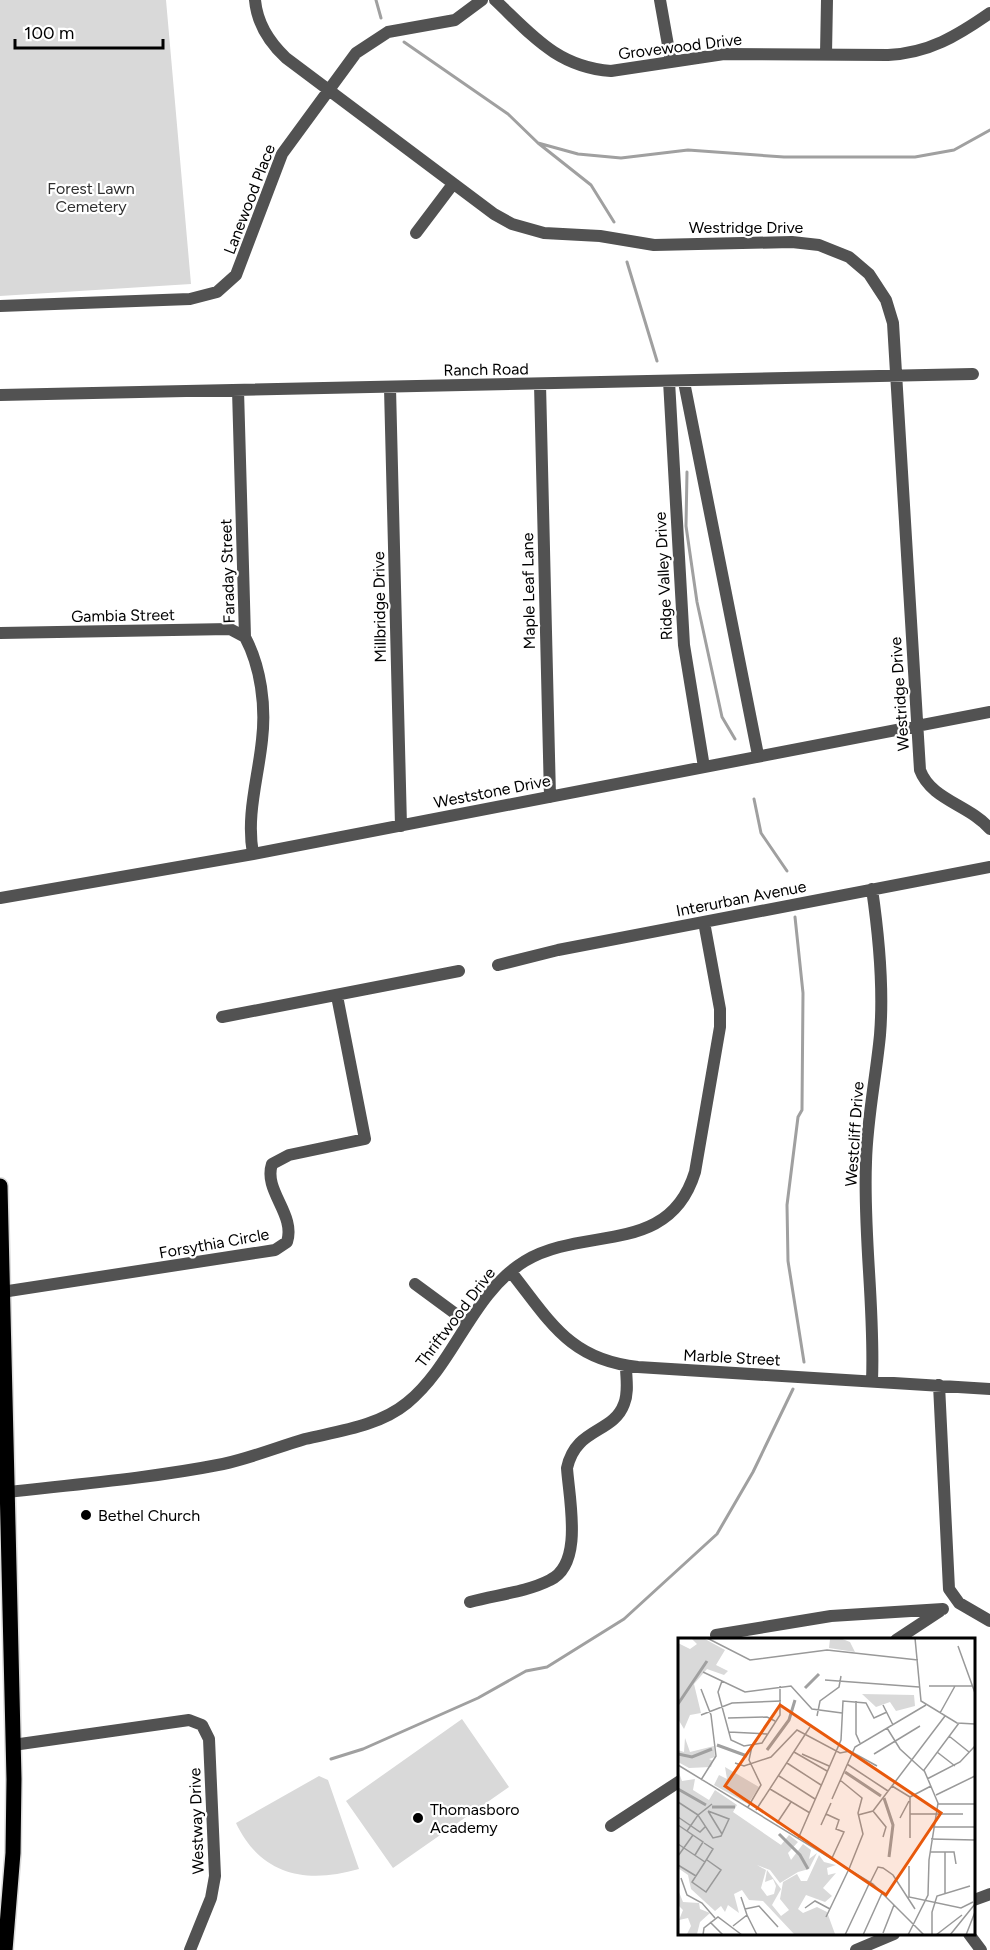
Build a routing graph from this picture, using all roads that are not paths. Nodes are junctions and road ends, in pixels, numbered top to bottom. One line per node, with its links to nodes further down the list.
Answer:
1 (255, 0): 9 (street, Westridge Drive)
2 (482, 0): 9 (street, Lanewood Place)
3 (495, 0): 8 (street, Grovewood Drive)
4 (660, 0): 8 (street)
5 (827, 0): 7 (street)
6 (990, 13): 7 (street, Grovewood Drive)
7 (826, 54): 8 (street, Grovewood Drive)
8 (671, 62)
9 (328, 90): 10 (street, Westridge Drive); 12 (street, Lanewood Place)
10 (453, 184): 11 (street); 14 (street, Westridge Drive)
11 (416, 233)
12 (0, 306)
13 (973, 374): 14 (street, Ranch Road)
14 (897, 376): 16 (street, Ranch Road); 24 (street, Westridge Drive)
15 (669, 381): 16 (street, Ranch Road); 17 (street, Ranch Road); 26 (street, Ridge Valley Drive)
16 (684, 382): 25 (street)
17 (540, 384): 18 (street, Ranch Road); 27 (street, Maple Leaf Lane)
18 (390, 388): 19 (street, Ranch Road); 28 (street, Millbridge Drive)
19 (238, 390): 20 (street, Ranch Road); 22 (street, Faraday Street)
20 (0, 395)
21 (0, 633): 22 (street, Gambia Street)
22 (245, 637): 30 (street, Faraday Street)
23 (990, 712): 24 (street, Weststone Drive)
24 (917, 726): 25 (street, Weststone Drive); 29 (street, Westridge Drive)
25 (758, 755): 26 (street, Weststone Drive)
26 (704, 767): 27 (street, Weststone Drive)
27 (550, 797): 28 (street, Weststone Drive)
28 (401, 826): 30 (street, Weststone Drive)
29 (990, 829)
30 (253, 854): 33 (street, Weststone Drive)
31 (990, 867): 32 (street, Interurban Avenue)
32 (872, 890): 34 (street, Interurban Avenue); 45 (street, Westcliff Drive)
33 (0, 898)
34 (704, 922): 35 (street, Interurban Avenue); 40 (street, Thriftwood Drive)
35 (498, 965)
36 (459, 971): 37 (street)
37 (337, 996): 38 (street); 42 (street, Forsythia Circle)
38 (222, 1017)
39 (0, 1186): 42 (main road)
40 (511, 1272): 43 (street, Thriftwood Drive); 44 (street, Marble Street)
41 (415, 1284): 43 (street)
42 (2, 1292): 48 (main road)
43 (468, 1323): 48 (street, Thriftwood Drive)
44 (626, 1366): 45 (street, Marble Street); 51 (street)
45 (872, 1381): 46 (street, Marble Street)
46 (939, 1385): 47 (street, Marble Street); 50 (street)
47 (990, 1389)
48 (4, 1485): 56 (main road)
49 (0, 1517): 56 (main road)
50 (956, 1600): 52 (street); 53 (street)
51 (470, 1602)
52 (943, 1609): 54 (street); 55 (street)
53 (990, 1621)
54 (716, 1635)
55 (899, 1638)
56 (10, 1661): 57 (main road)
57 (13, 1745): 64 (main road); 65 (street, Westway Drive)
58 (678, 1782): 59 (street)
59 (611, 1826)
60 (990, 1894): 61 (street)
61 (975, 1900)
62 (892, 1935): 66 (street)
63 (970, 1935): 67 (street)
64 (5, 1950)
65 (190, 1950)
66 (856, 1950)
67 (981, 1950)

